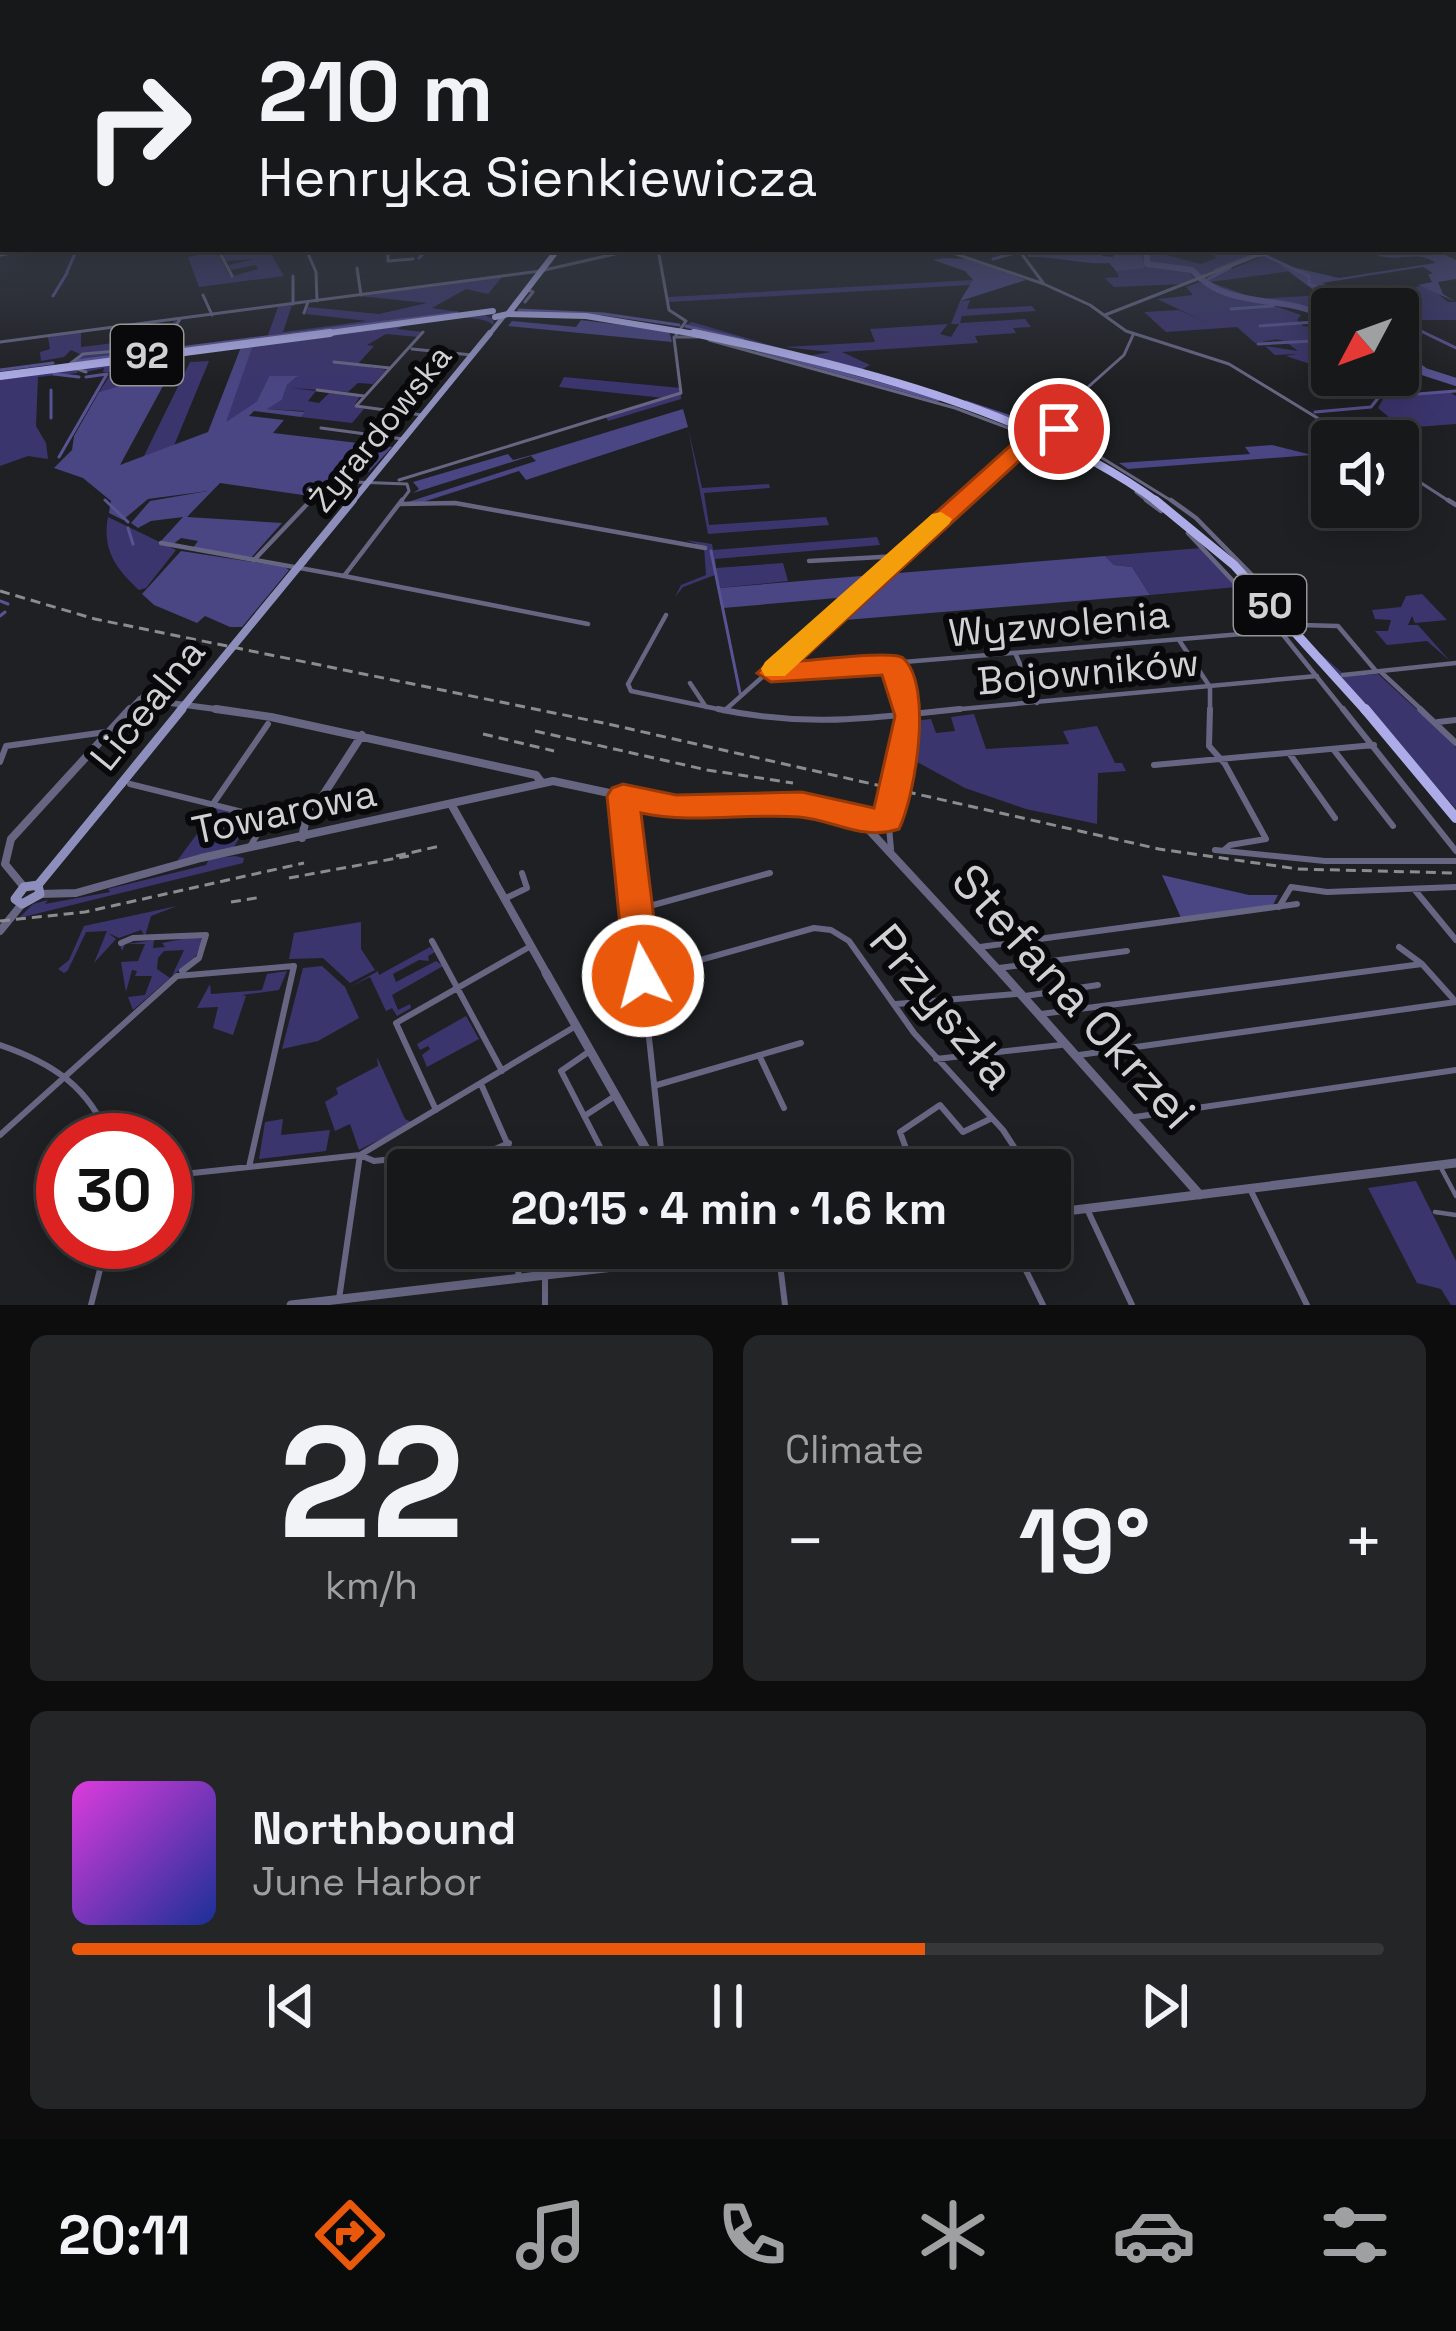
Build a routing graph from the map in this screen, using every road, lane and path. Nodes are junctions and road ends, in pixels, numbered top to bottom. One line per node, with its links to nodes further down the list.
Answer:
1 (225, 262): 12 (street)
2 (312, 262): 19 (street)
3 (547, 262): 10 (main road)
4 (580, 262): 10 (street)
5 (660, 262): 28 (street)
6 (977, 262): 14 (street)
7 (1028, 262): 13 (street)
8 (1242, 262): 26 (street)
9 (357, 268): 17 (street)
10 (540, 271): 16 (main road); 17 (street)
11 (293, 275): 22 (street)
12 (232, 276)
13 (1040, 278): 14 (street); 15 (street)
14 (1030, 281): 15 (street)
15 (1044, 284): 26 (street)
16 (524, 291): 21 (street); 23 (main road)
17 (361, 295): 19 (street)
18 (203, 296): 25 (street)
19 (317, 301): 20 (street)
20 (308, 302): 22 (street); 24 (street)
21 (525, 302)
22 (293, 304): 25 (street)
23 (501, 313): 28 (main road, 50); 34 (main road, Żyrardowska); 40 (main road, 92)
24 (304, 314)
25 (212, 315): 27 (street)
26 (1105, 315): 30 (street)
27 (180, 319): 32 (street); 39 (street)
28 (680, 328): 31 (street); 46 (main road, 50)
29 (423, 332): 33 (street)
30 (1133, 335): 36 (street); 44 (street)
31 (674, 337): 46 (street); 50 (street)
32 (0, 342)
33 (409, 349): 34 (street); 38 (street)
34 (472, 355): 43 (main road, Żyrardowska)
35 (334, 362): 38 (street)
36 (1112, 366): 37 (street); 46 (street)
37 (1096, 367)
38 (390, 368): 42 (street)
39 (86, 372)
40 (0, 376)
41 (317, 390): 42 (street)
42 (364, 396): 43 (street)
43 (422, 415): 47 (main road, Żyrardowska)
44 (1321, 420)
45 (321, 428): 47 (street)
46 (1039, 431): 55 (street); 62 (street); 68 (street); 98 (main road, 50)
47 (403, 439): 48 (main road, Żyrardowska)
48 (370, 478): 50 (street); 56 (street); 57 (main road, Żyrardowska)
49 (1419, 481): 52 (street)
50 (395, 482): 51 (street)
51 (400, 504): 54 (street); 59 (street)
52 (1456, 505)
53 (161, 542): 56 (street)
54 (705, 548)
55 (899, 556): 58 (street); 69 (street)
56 (254, 560): 59 (street)
57 (303, 561): 92 (main road, Licealna, bridge)
58 (809, 561)
59 (344, 576): 61 (street)
60 (666, 615): 77 (street, Bojowników)
61 (588, 624)
62 (1280, 631): 63 (street, Wyzwolenia); 71 (street)
63 (1179, 640): 65 (street, Wyzwolenia); 73 (street)
64 (184, 653): 74 (street)
65 (1016, 655): 67 (street, Wyzwolenia); 75 (street)
66 (1456, 663): 68 (street)
67 (892, 664): 69 (street, Wyzwolenia); 79 (street)
68 (1377, 671): 70 (street); 81 (street)
69 (771, 673): 78 (street)
70 (1342, 675)
71 (1318, 676): 73 (street, Bojowników); 86 (street)
72 (690, 683): 77 (street)
73 (1210, 687): 75 (street, Bojowników); 89 (street)
74 (140, 699): 76 (street); 83 (street)
75 (1037, 703): 79 (street, Bojowników)
76 (189, 704): 84 (street); 92 (street, Licealna)
77 (706, 707): 78 (street, Bojowników)
78 (724, 711): 79 (street, Bojowników)
79 (910, 716): 99 (street)
80 (1456, 720): 81 (street)
81 (1435, 722): 85 (street)
82 (268, 724): 95 (street)
83 (106, 732): 90 (street); 109 (street)
84 (362, 735): 93 (street); 102 (street)
85 (1456, 743)
86 (1374, 745): 87 (street); 105 (street)
87 (1333, 748): 88 (street); 101 (street)
88 (1288, 753): 89 (street); 97 (street)
89 (1220, 760): 91 (street); 106 (street)
90 (0, 762)
91 (1154, 765)
92 (127, 782): 95 (street); 112 (main road, Licealna)
93 (542, 783): 94 (street); 96 (street, Towarowa)
94 (623, 796): 100 (street); 118 (street)
95 (213, 804): 103 (street)
96 (451, 804): 102 (street, Towarowa); 113 (street)
97 (1335, 818)
98 (1456, 818)
99 (887, 819): 100 (street); 104 (street)
100 (865, 822): 104 (street, Stefana Okrzei)
101 (1393, 826)
102 (302, 838): 103 (street, Towarowa)
103 (248, 849): 112 (street, Towarowa)
104 (891, 849): 124 (street, Stefana Okrzei)
105 (1456, 851)
106 (1456, 861)
107 (522, 873): 113 (street)
108 (770, 873): 118 (street)
109 (24, 887): 112 (main road); 114 (main road)
110 (1456, 887): 111 (street)
111 (1414, 889): 117 (street); 121 (street)
112 (39, 890): 114 (main road)
113 (503, 899): 123 (street)
114 (18, 902): 115 (main road); 119 (street)
115 (0, 903)
116 (1297, 904): 117 (street)
117 (1279, 907): 124 (street)
118 (635, 910): 132 (street)
119 (0, 931)
120 (432, 940): 134 (street)
121 (1456, 940)
122 (121, 943): 127 (street)
123 (531, 946): 134 (street); 139 (street)
124 (980, 947): 129 (street, Stefana Okrzei)
125 (1400, 947): 128 (street)
126 (1127, 951): 129 (street)
127 (199, 958): 130 (street); 131 (street)
128 (1422, 964): 136 (street); 138 (street)
129 (999, 968): 135 (street, Stefana Okrzei)
130 (200, 973): 131 (street); 170 (street)
131 (177, 976): 149 (street)
132 (643, 976): 137 (street, Przyszła); 151 (street)
133 (1098, 986): 135 (street)
134 (457, 988): 148 (street); 154 (street)
135 (1023, 994): 137 (street); 138 (street, Stefana Okrzei)
136 (1456, 1002): 145 (street)
137 (893, 1004): 146 (street, Przyszła)
138 (1041, 1014): 141 (street, Stefana Okrzei)
139 (577, 1026): 143 (street); 148 (street)
140 (802, 1043): 144 (street)
141 (1068, 1043): 145 (street, Stefana Okrzei); 146 (street)
142 (0, 1045): 149 (street)
143 (590, 1051): 152 (street); 156 (street)
144 (759, 1055): 151 (street); 153 (street)
145 (1078, 1055): 158 (street, Stefana Okrzei)
146 (936, 1059): 157 (street, Przyszła)
147 (1456, 1070): 158 (street)
148 (502, 1071): 150 (street)
149 (66, 1076): 155 (street); 159 (street)
150 (481, 1084): 154 (street); 160 (street)
151 (656, 1085): 164 (street)
152 (615, 1096): 156 (street); 163 (street)
153 (784, 1108)
154 (437, 1111): 167 (street)
155 (99, 1113)
156 (586, 1115): 162 (street)
157 (992, 1117): 165 (street); 166 (street, Przyszła)
158 (1136, 1117): 173 (street, Stefana Okrzei)
159 (0, 1135)
160 (509, 1143): 161 (street); 167 (street)
161 (511, 1149)
162 (602, 1149)
163 (646, 1149)
164 (662, 1149)
165 (906, 1149)
166 (1014, 1149)
167 (360, 1155): 170 (street); 186 (street)
168 (1456, 1163): 169 (street)
169 (1439, 1165): 172 (street); 174 (street)
170 (248, 1167): 171 (street)
171 (192, 1173)
172 (1250, 1189): 173 (street); 193 (street)
173 (1201, 1195): 175 (street)
174 (1456, 1196)
175 (1087, 1209): 176 (street); 192 (street)
176 (1071, 1211)
177 (1435, 1212): 178 (street)
178 (1456, 1214)
179 (100, 1269): 187 (street)
180 (519, 1269): 185 (street)
181 (599, 1269): 184 (street)
182 (779, 1269): 190 (street)
183 (1026, 1269): 191 (street)
184 (545, 1276): 185 (street); 189 (street)
185 (518, 1280): 186 (street)
186 (339, 1299): 188 (street)
187 (91, 1305)
188 (291, 1305)
189 (544, 1305)
190 (785, 1305)
191 (1043, 1305)
192 (1132, 1305)
193 (1306, 1305)

